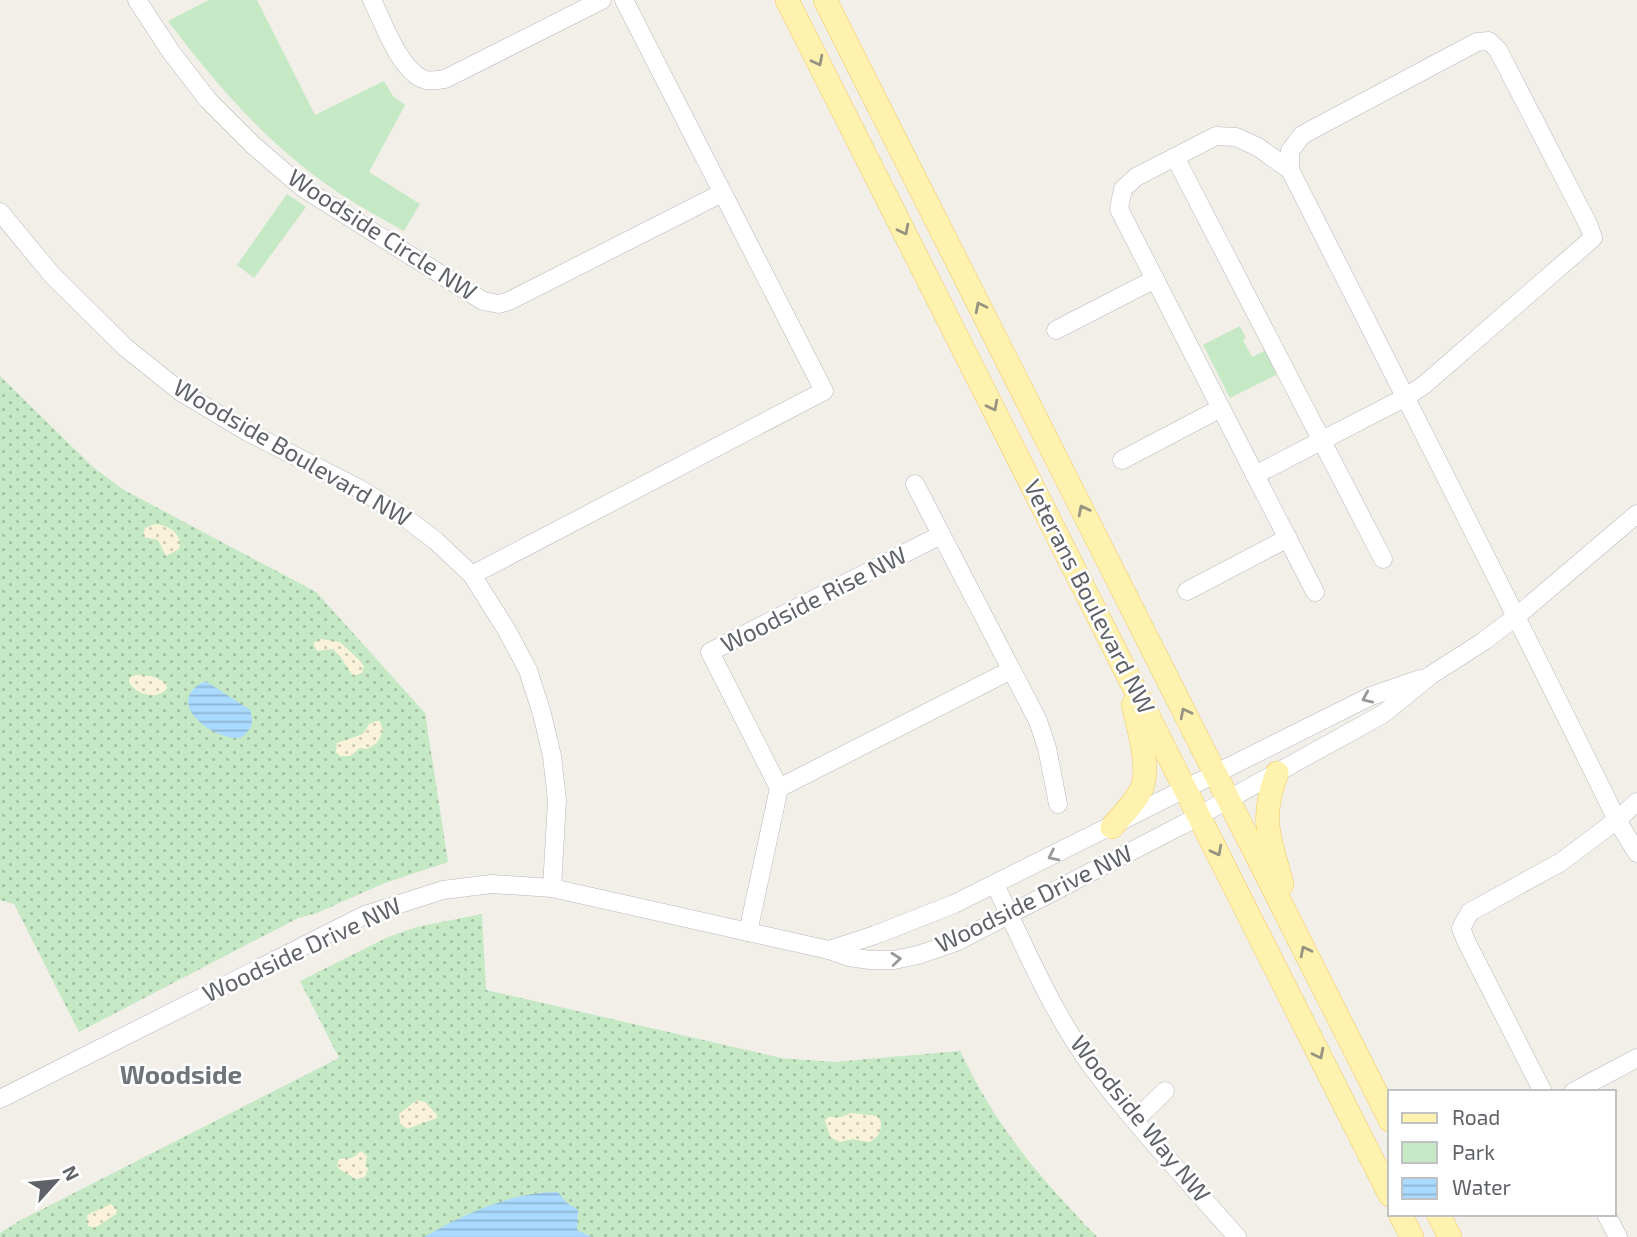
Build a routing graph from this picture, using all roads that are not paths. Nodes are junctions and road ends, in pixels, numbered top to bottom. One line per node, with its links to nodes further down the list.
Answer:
1 (137, 0): 9 (street, Woodside Circle NW)
2 (372, 0): 3 (street)
3 (602, 0)
4 (624, 0): 9 (street)
5 (787, 0): 27 (main road, Veterans Boulevard NW, one-way to 27)
6 (825, 0): 31 (main road, Veterans Boulevard NW, one-way to 6)
7 (1175, 157): 8 (street); 11 (street); 15 (street)
8 (1290, 170): 13 (street); 13 (street)
9 (722, 193): 23 (street)
10 (0, 212): 23 (street, Woodside Boulevard NW)
11 (1155, 279): 12 (street); 14 (street)
12 (1056, 330)
13 (1406, 397): 15 (street); 26 (street)
14 (1221, 408): 16 (street); 17 (street)
15 (1322, 440): 17 (street); 22 (street)
16 (1122, 460)
17 (1255, 475): 21 (street)
18 (915, 484): 20 (street)
19 (1637, 513): 26 (street)
20 (941, 535): 28 (street); 32 (street, Woodside Rise NW)
21 (1287, 538): 24 (street); 25 (street)
22 (1383, 559)
23 (472, 575): 42 (street, Woodside Boulevard NW)
24 (1187, 591)
25 (1315, 592)
26 (1517, 616): 29 (street); 38 (street)
27 (1120, 658): 33 (main road, Veterans Boulevard NW); 39 (main road)
28 (1012, 670): 32 (street); 36 (street)
29 (1431, 675): 30 (street, Woodside Drive NW); 31 (street, Woodside Drive NW, one-way to 31)
30 (1277, 773): 34 (street, Woodside Drive NW); 44 (main road)
31 (1216, 774): 33 (street, Woodside Drive NW); 34 (main road, Veterans Boulevard NW)
32 (779, 788): 45 (street)
33 (1186, 790): 37 (main road, Veterans Boulevard NW); 39 (street, Woodside Drive NW)
34 (1229, 800): 37 (street, Woodside Drive NW); 44 (main road, Veterans Boulevard NW)
35 (1637, 802): 38 (street)
36 (1058, 804)
37 (1199, 816): 43 (street, Woodside Drive NW); 54 (main road, Veterans Boulevard NW, one-way to 54)
38 (1617, 820): 40 (street); 48 (street)
39 (1112, 827): 41 (street, Woodside Drive NW, one-way to 41)
40 (1637, 853)
41 (995, 884): 43 (street, Woodside Way NW); 46 (street, Woodside Drive NW)
42 (552, 888): 45 (street, Woodside Drive NW); 51 (street, Woodside Drive NW)
43 (1009, 915): 46 (street, Woodside Drive NW, one-way to 43); 53 (street, Woodside Way NW)
44 (1292, 925): 52 (main road, Veterans Boulevard NW, one-way to 44)
45 (748, 932): 46 (street, Woodside Drive NW)
46 (829, 950)
47 (1637, 1058): 49 (street)
48 (1542, 1090)
49 (1577, 1090)
50 (1166, 1091): 53 (street)
51 (0, 1099)
52 (1388, 1116)
53 (1135, 1120): 58 (street, Woodside Way NW)
54 (1388, 1191)
55 (1401, 1216): 59 (main road)
56 (1439, 1216): 60 (main road)
57 (1607, 1216): 61 (street)
58 (1237, 1237)
59 (1412, 1237)
60 (1450, 1237)
61 (1618, 1237)

